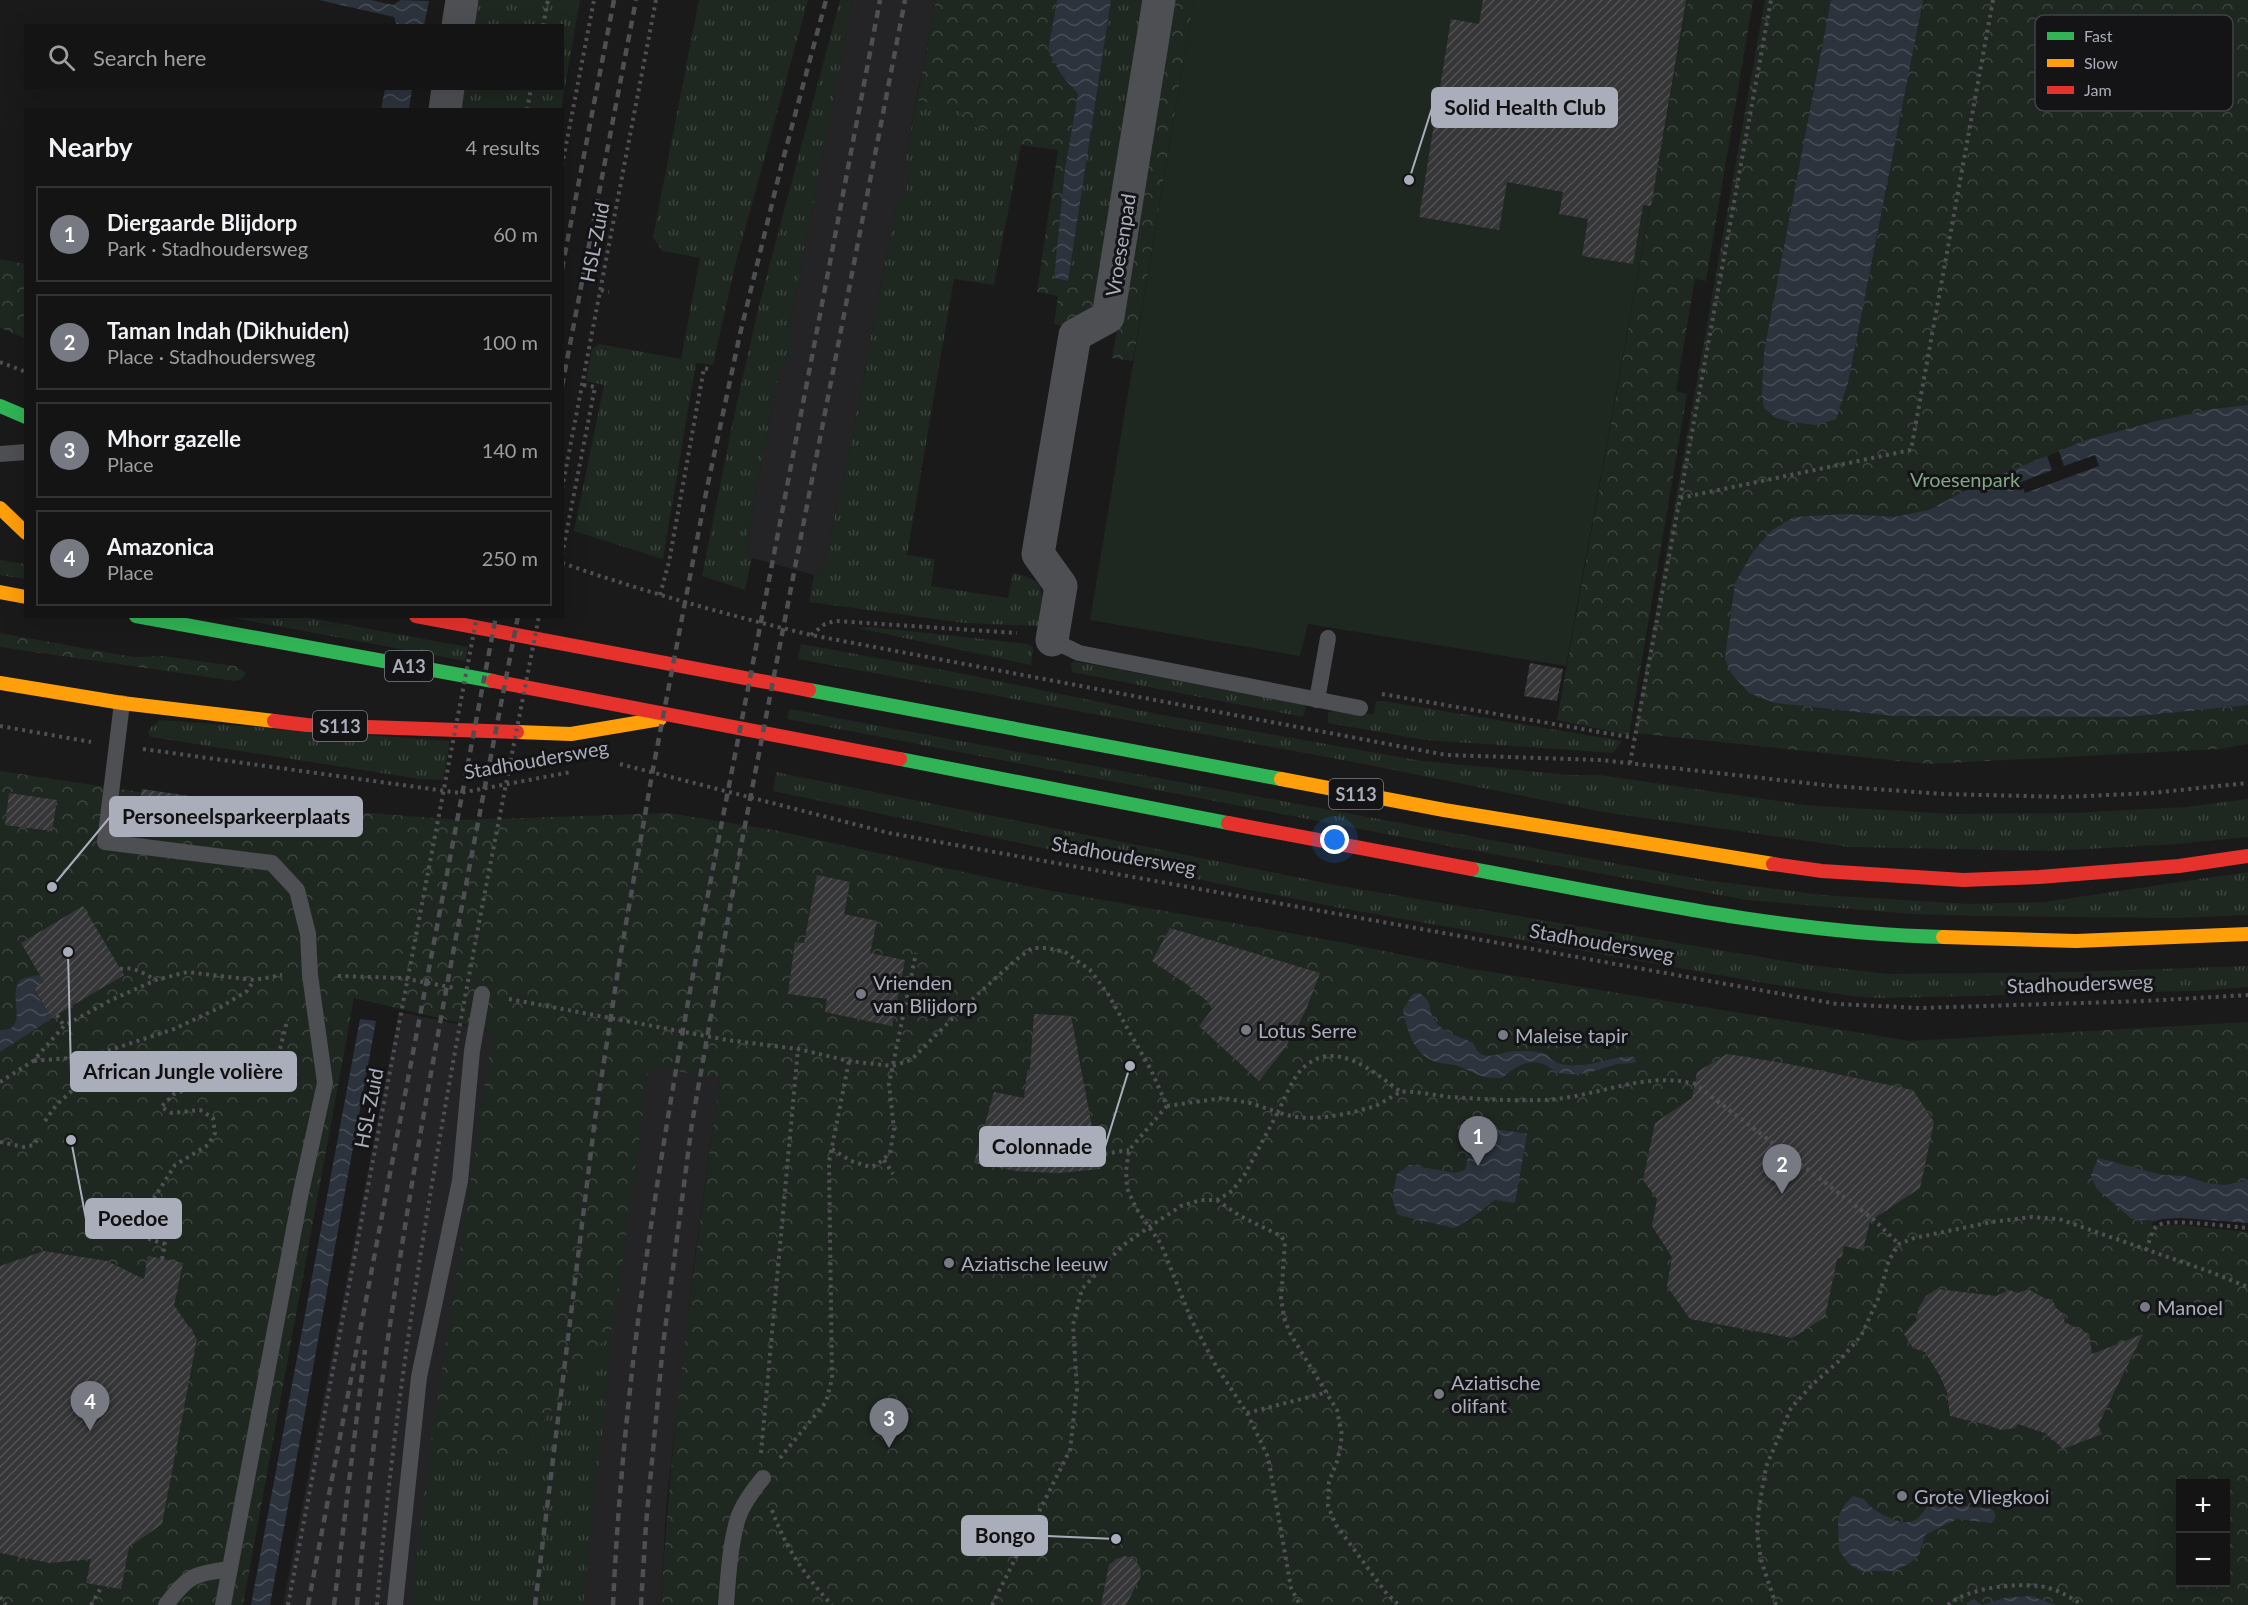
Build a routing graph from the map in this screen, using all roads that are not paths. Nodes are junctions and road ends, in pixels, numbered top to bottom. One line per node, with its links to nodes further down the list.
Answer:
1 (462, 0): 3 (street)
2 (1159, 0): 18 (street, Vroesenpad)
3 (458, 24)
4 (448, 90): 5 (street)
5 (445, 108)
6 (0, 406): 7 (main road)
7 (24, 416)
8 (24, 452): 9 (lane)
9 (0, 454)
10 (0, 508): 11 (main road)
11 (23, 539)
12 (0, 592): 13 (main road)
13 (24, 597)
14 (147, 618): 24 (main road, Stadhoudersweg / A13)
15 (426, 618): 19 (main road)
16 (505, 618): 19 (main road, S113)
17 (1328, 638): 21 (lane)
18 (1052, 640): 21 (lane)
19 (541, 641): 25 (main road, S113)
20 (0, 683): 22 (main road, Stadhoudersweg / S113)
21 (1317, 700): 23 (lane)
22 (122, 703): 24 (main road, Stadhoudersweg / S113); 29 (lane)
23 (1360, 708)
24 (682, 716): 26 (main road, Stadhoudersweg / S113)
25 (2248, 856)
26 (2248, 934)
27 (482, 994): 33 (lane)
28 (763, 1478): 30 (lane)
29 (230, 1569): 31 (lane); 32 (lane)
30 (728, 1604)
31 (166, 1605)
32 (223, 1605)
33 (395, 1605)

